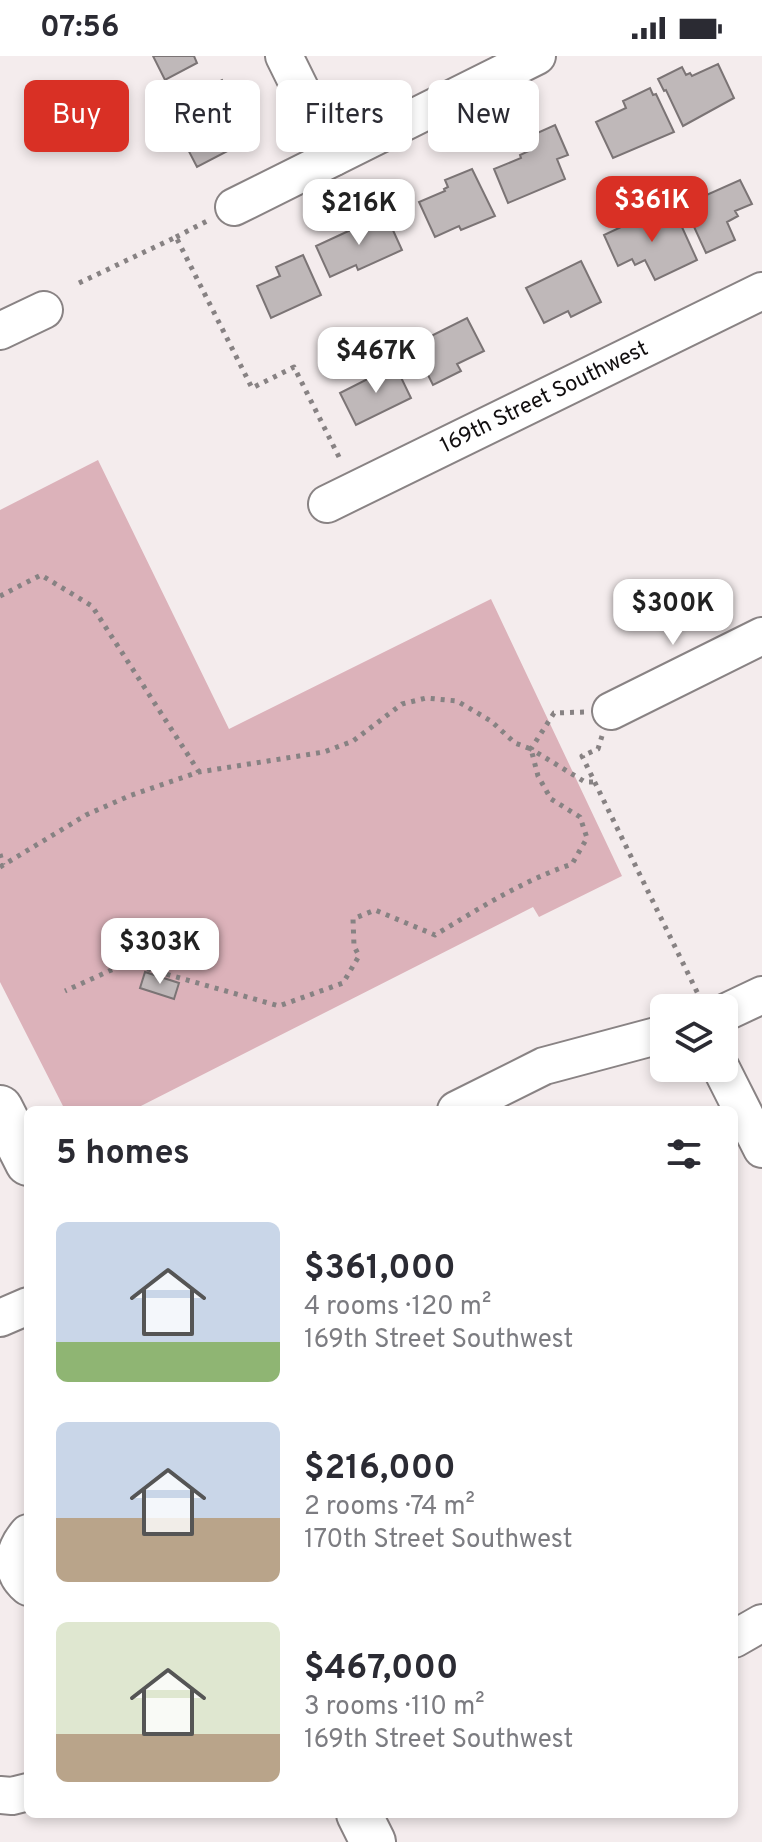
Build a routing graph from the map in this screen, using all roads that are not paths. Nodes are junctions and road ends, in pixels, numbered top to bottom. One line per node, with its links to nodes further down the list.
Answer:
1 (284, 56): 3 (street)
2 (537, 56): 3 (street)
3 (334, 157): 4 (street)
4 (234, 207)
5 (762, 291): 8 (street, 169th Street Southwest)
6 (44, 310): 7 (street)
7 (0, 331)
8 (327, 504)
9 (762, 636): 10 (street)
10 (611, 711)
11 (762, 995): 12 (street)
12 (738, 1006)
13 (650, 1038): 15 (street)
14 (728, 1082): 17 (street)
15 (464, 1106)
16 (0, 1108): 18 (main road)
17 (762, 1149)
18 (24, 1155)
19 (24, 1308): 20 (street)
20 (0, 1318)
21 (24, 1539): 22 (street)
22 (24, 1582)
23 (762, 1623): 24 (street)
24 (738, 1637)
25 (24, 1793): 26 (street)
26 (0, 1795)
27 (361, 1818): 28 (main road)
28 (373, 1842)

